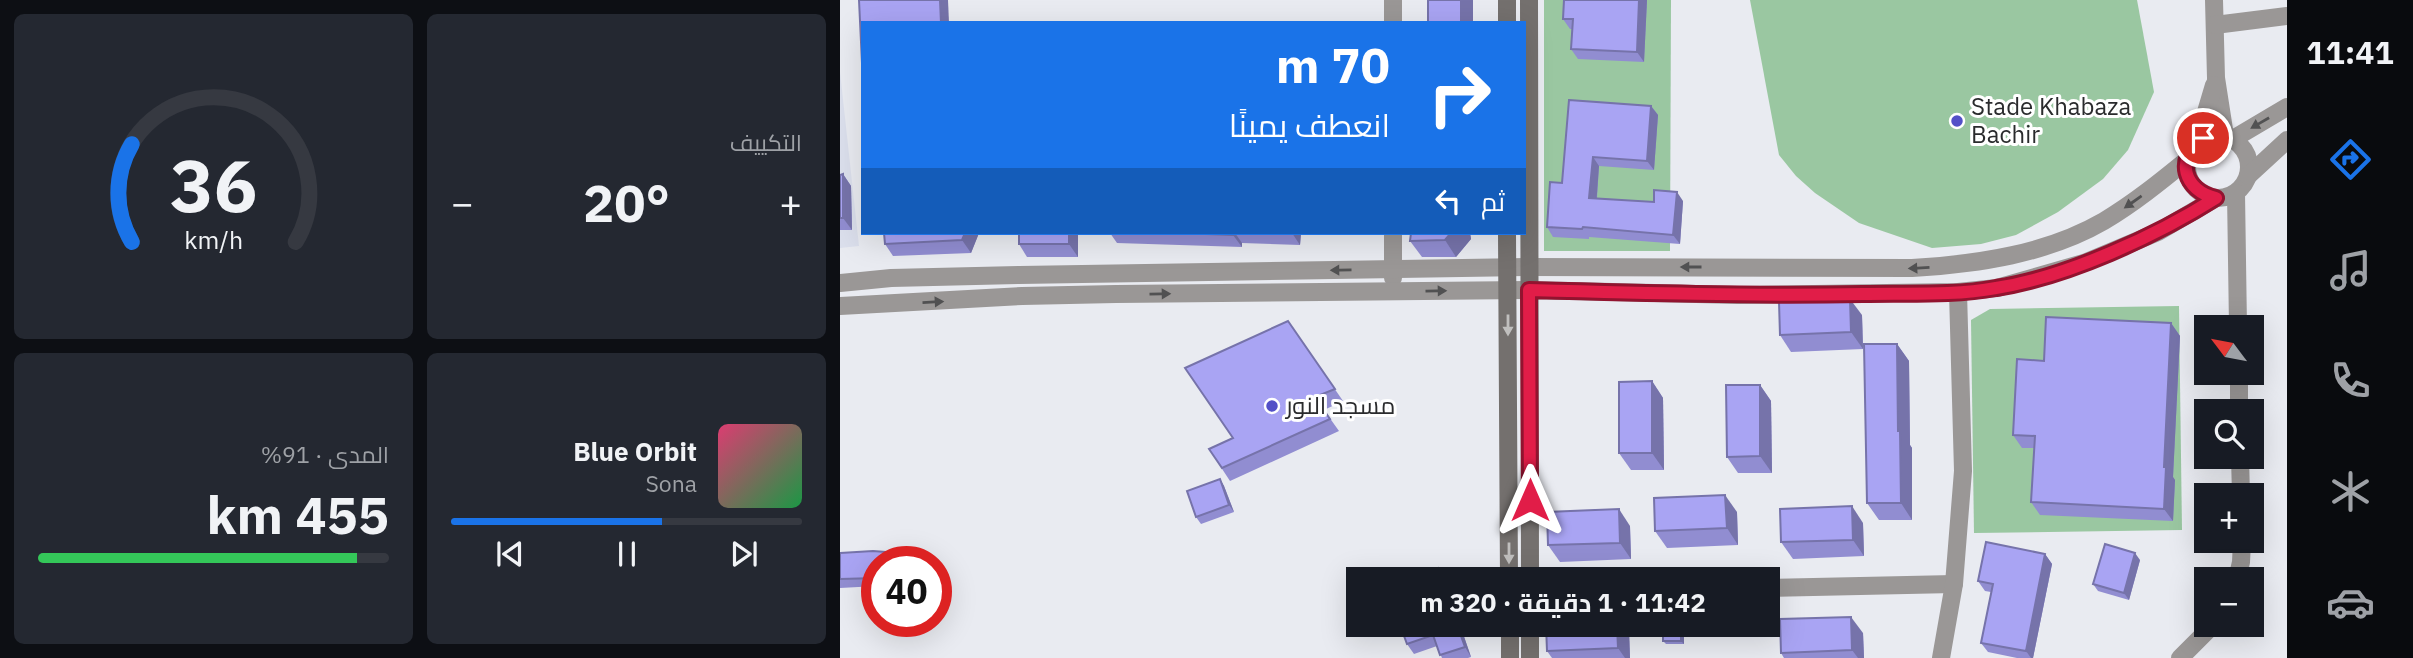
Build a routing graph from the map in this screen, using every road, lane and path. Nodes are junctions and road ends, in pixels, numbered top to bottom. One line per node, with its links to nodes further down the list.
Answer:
1 (1393, 0): 6 (street)
2 (1507, 0): 7 (street)
3 (1529, 0): 21 (street)
4 (2214, 0): 8 (street)
5 (2287, 16): 8 (street)
6 (1393, 21)
7 (1507, 21)
8 (2215, 25): 9 (street)
9 (2216, 78): 11 (street); 13 (street)
10 (2287, 107): 11 (street, one-way to 11)
11 (2229, 137): 13 (street); 15 (street)
12 (2287, 140): 15 (street)
13 (2197, 142): 14 (street)
14 (2187, 160): 17 (street); 21 (street, one-way to 21)
15 (2248, 176): 16 (street)
16 (2236, 193): 17 (street); 33 (street)
17 (2216, 198): 29 (street)
18 (1393, 235): 22 (street)
19 (1507, 235): 20 (street)
20 (1507, 267): 21 (street); 22 (street); 27 (street)
21 (1529, 267): 26 (street)
22 (1393, 269): 23 (street, one-way to 23); 28 (street)
23 (1116, 273): 24 (street); 30 (street)
24 (891, 278): 25 (street); 31 (street)
25 (840, 283)
26 (1529, 290): 27 (street); 29 (street); 35 (street)
27 (1507, 291): 28 (street, one-way to 27); 34 (street, one-way to 34)
28 (1393, 292): 30 (street, one-way to 28)
29 (1958, 292): 36 (street)
30 (1116, 294): 31 (street, one-way to 30)
31 (893, 304): 32 (street)
32 (840, 306)
33 (2238, 315)
34 (1509, 567)
35 (1530, 567)
36 (1954, 584): 37 (street); 43 (street)
37 (1780, 588)
38 (1510, 637): 41 (street)
39 (1530, 637): 42 (street)
40 (2201, 637): 44 (street)
41 (1510, 658)
42 (1530, 658)
43 (1941, 658)
44 (2180, 658)

